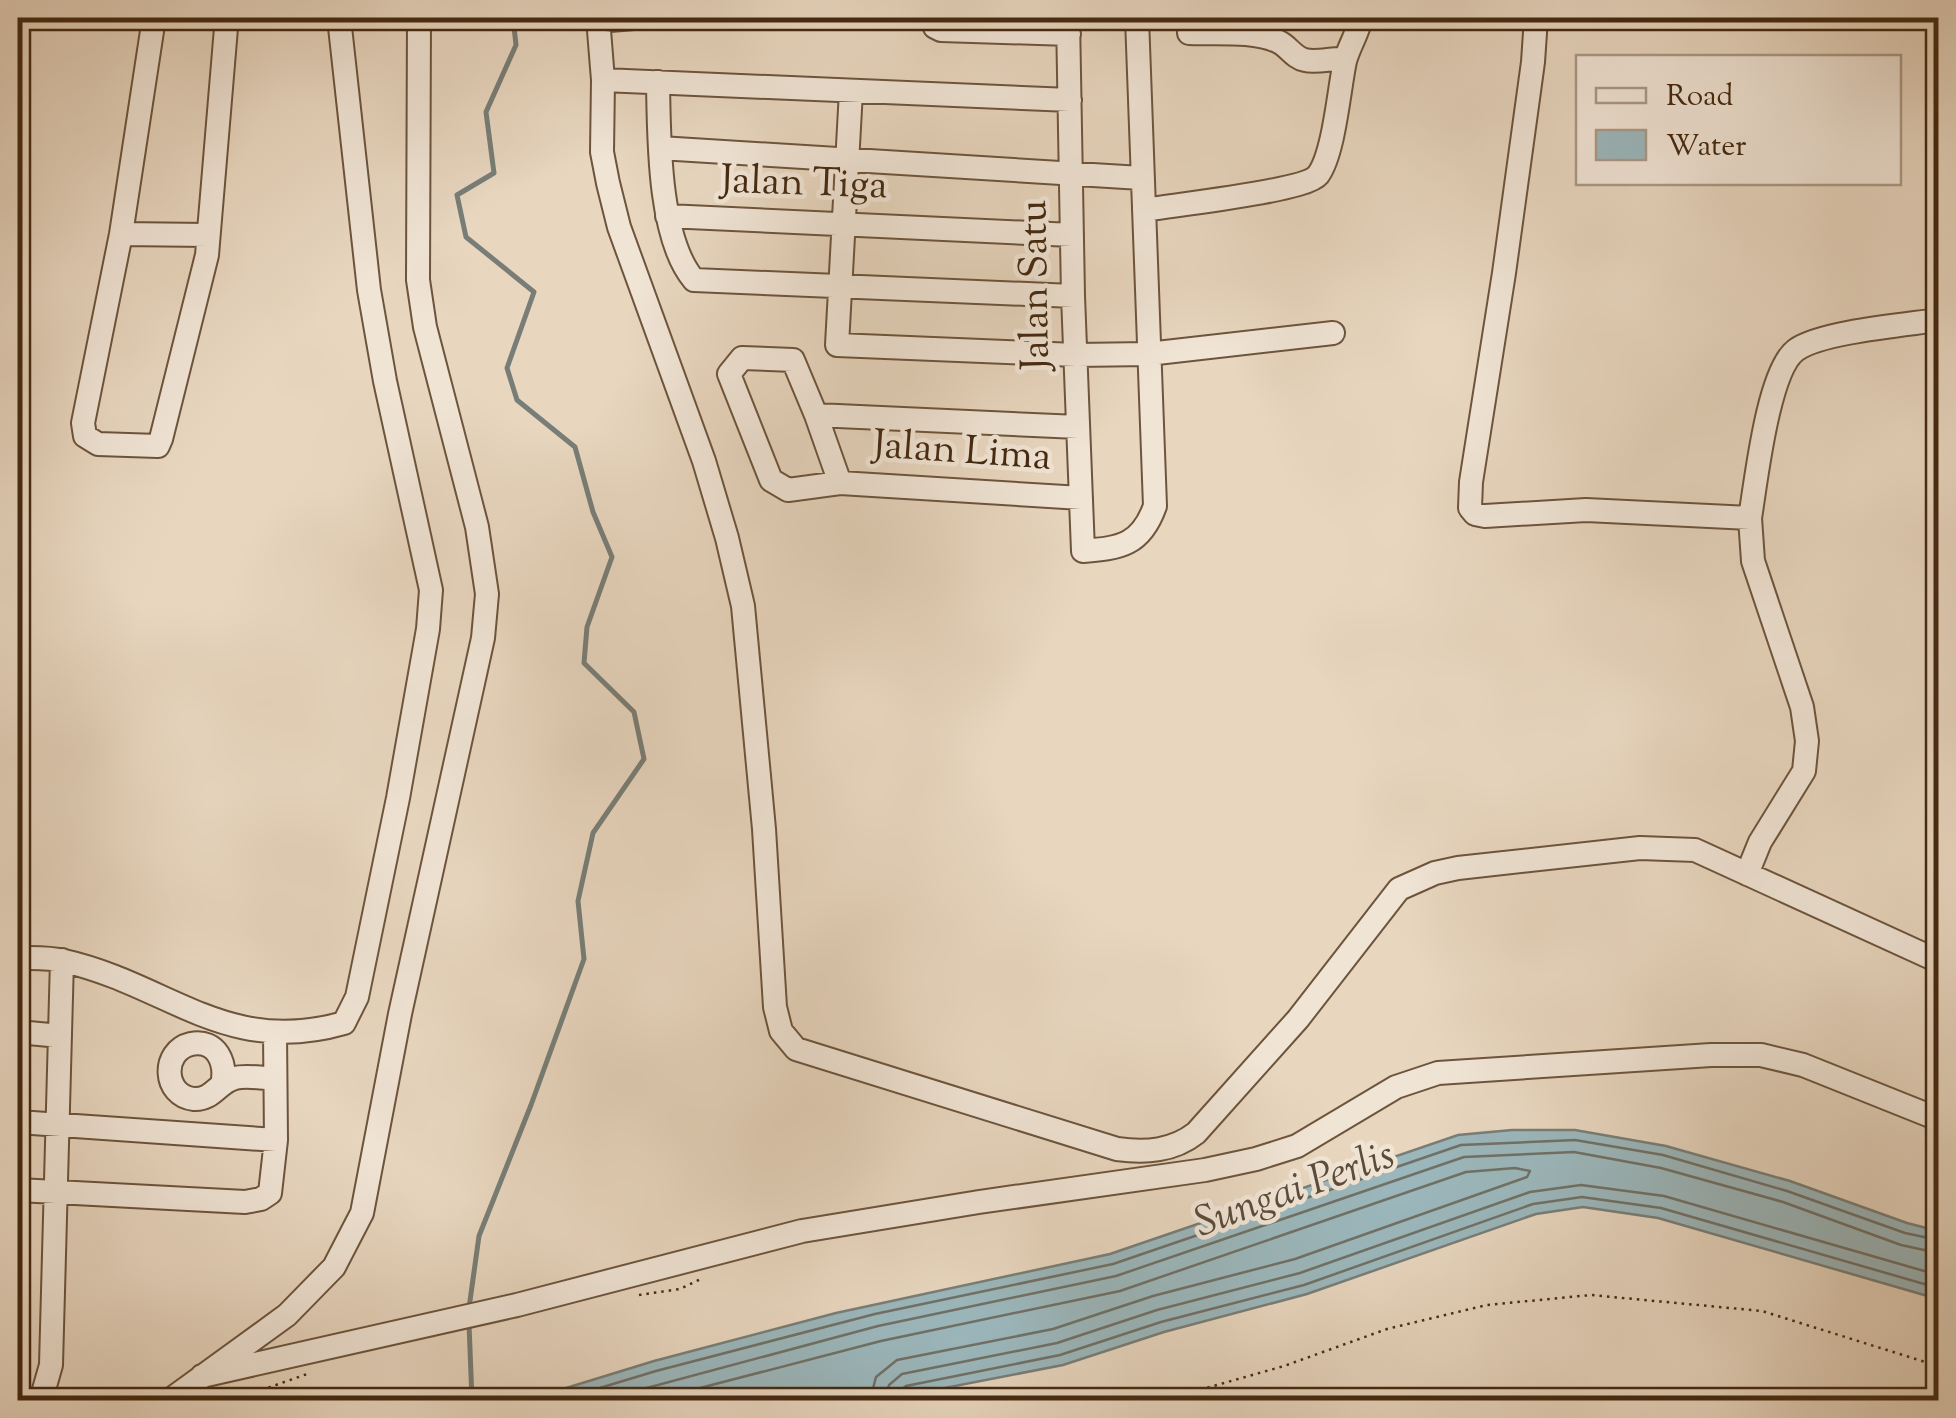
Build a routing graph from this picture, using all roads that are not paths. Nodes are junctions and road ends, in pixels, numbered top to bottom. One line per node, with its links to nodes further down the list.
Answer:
1 (154, 18): 25 (street)
2 (221, 18): 26 (street)
3 (339, 18): 44 (street)
4 (419, 18): 55 (street)
5 (634, 18): 10 (street)
6 (935, 18): 11 (street)
7 (1138, 18): 21 (street)
8 (1361, 18): 13 (street)
9 (1536, 18): 38 (street)
10 (598, 19): 14 (street)
11 (1069, 26): 17 (street, Jalan Satu)
12 (1189, 32): 13 (street)
13 (1346, 59): 22 (street)
14 (603, 80): 15 (street); 39 (street)
15 (658, 82): 16 (street); 18 (street, Jalan Tiga)
16 (851, 91): 17 (street); 19 (street)
17 (1070, 100): 20 (street, Jalan Satu)
18 (660, 148): 19 (street); 23 (street, Jalan Tiga)
19 (848, 159): 20 (street); 24 (street)
20 (1072, 173): 21 (street); 27 (street, Jalan Satu)
21 (1141, 178): 22 (street)
22 (1144, 210): 32 (street)
23 (667, 216): 24 (street, Jalan Tiga); 28 (street)
24 (843, 223): 27 (street, Jalan Tiga); 28 (street)
25 (121, 234): 26 (street); 26 (street)
26 (208, 235)
27 (1072, 235): 29 (street, Jalan Satu)
28 (838, 286): 29 (street); 33 (street)
29 (1073, 296): 33 (street, Jalan Satu)
30 (1938, 320): 38 (street)
31 (1333, 333): 32 (street)
32 (1148, 354): 33 (street); 37 (street, Jalan Satu)
33 (1076, 355): 35 (street, Jalan Satu)
34 (816, 415): 35 (street); 36 (street); 36 (street, Jalan Lima)
35 (1078, 427): 37 (street, Jalan Satu)
36 (840, 483): 37 (street, Jalan Lima)
37 (1081, 498)
38 (1750, 518): 39 (street)
39 (1747, 874): 42 (street)
40 (18, 958): 41 (street)
41 (62, 960): 44 (street); 45 (street)
42 (1938, 961)
43 (18, 1032): 45 (street)
44 (282, 1032): 47 (street)
45 (60, 1036): 51 (street)
46 (221, 1056): 47 (street); 48 (street); 48 (street)
47 (275, 1072): 48 (street); 52 (street)
48 (222, 1084)
49 (1938, 1119): 55 (street)
50 (18, 1122): 51 (street)
51 (58, 1126): 52 (street); 54 (street)
52 (276, 1140): 54 (street)
53 (18, 1190): 54 (street)
54 (56, 1192): 56 (street)
55 (202, 1376): 57 (street)
56 (41, 1400)
57 (170, 1400)

